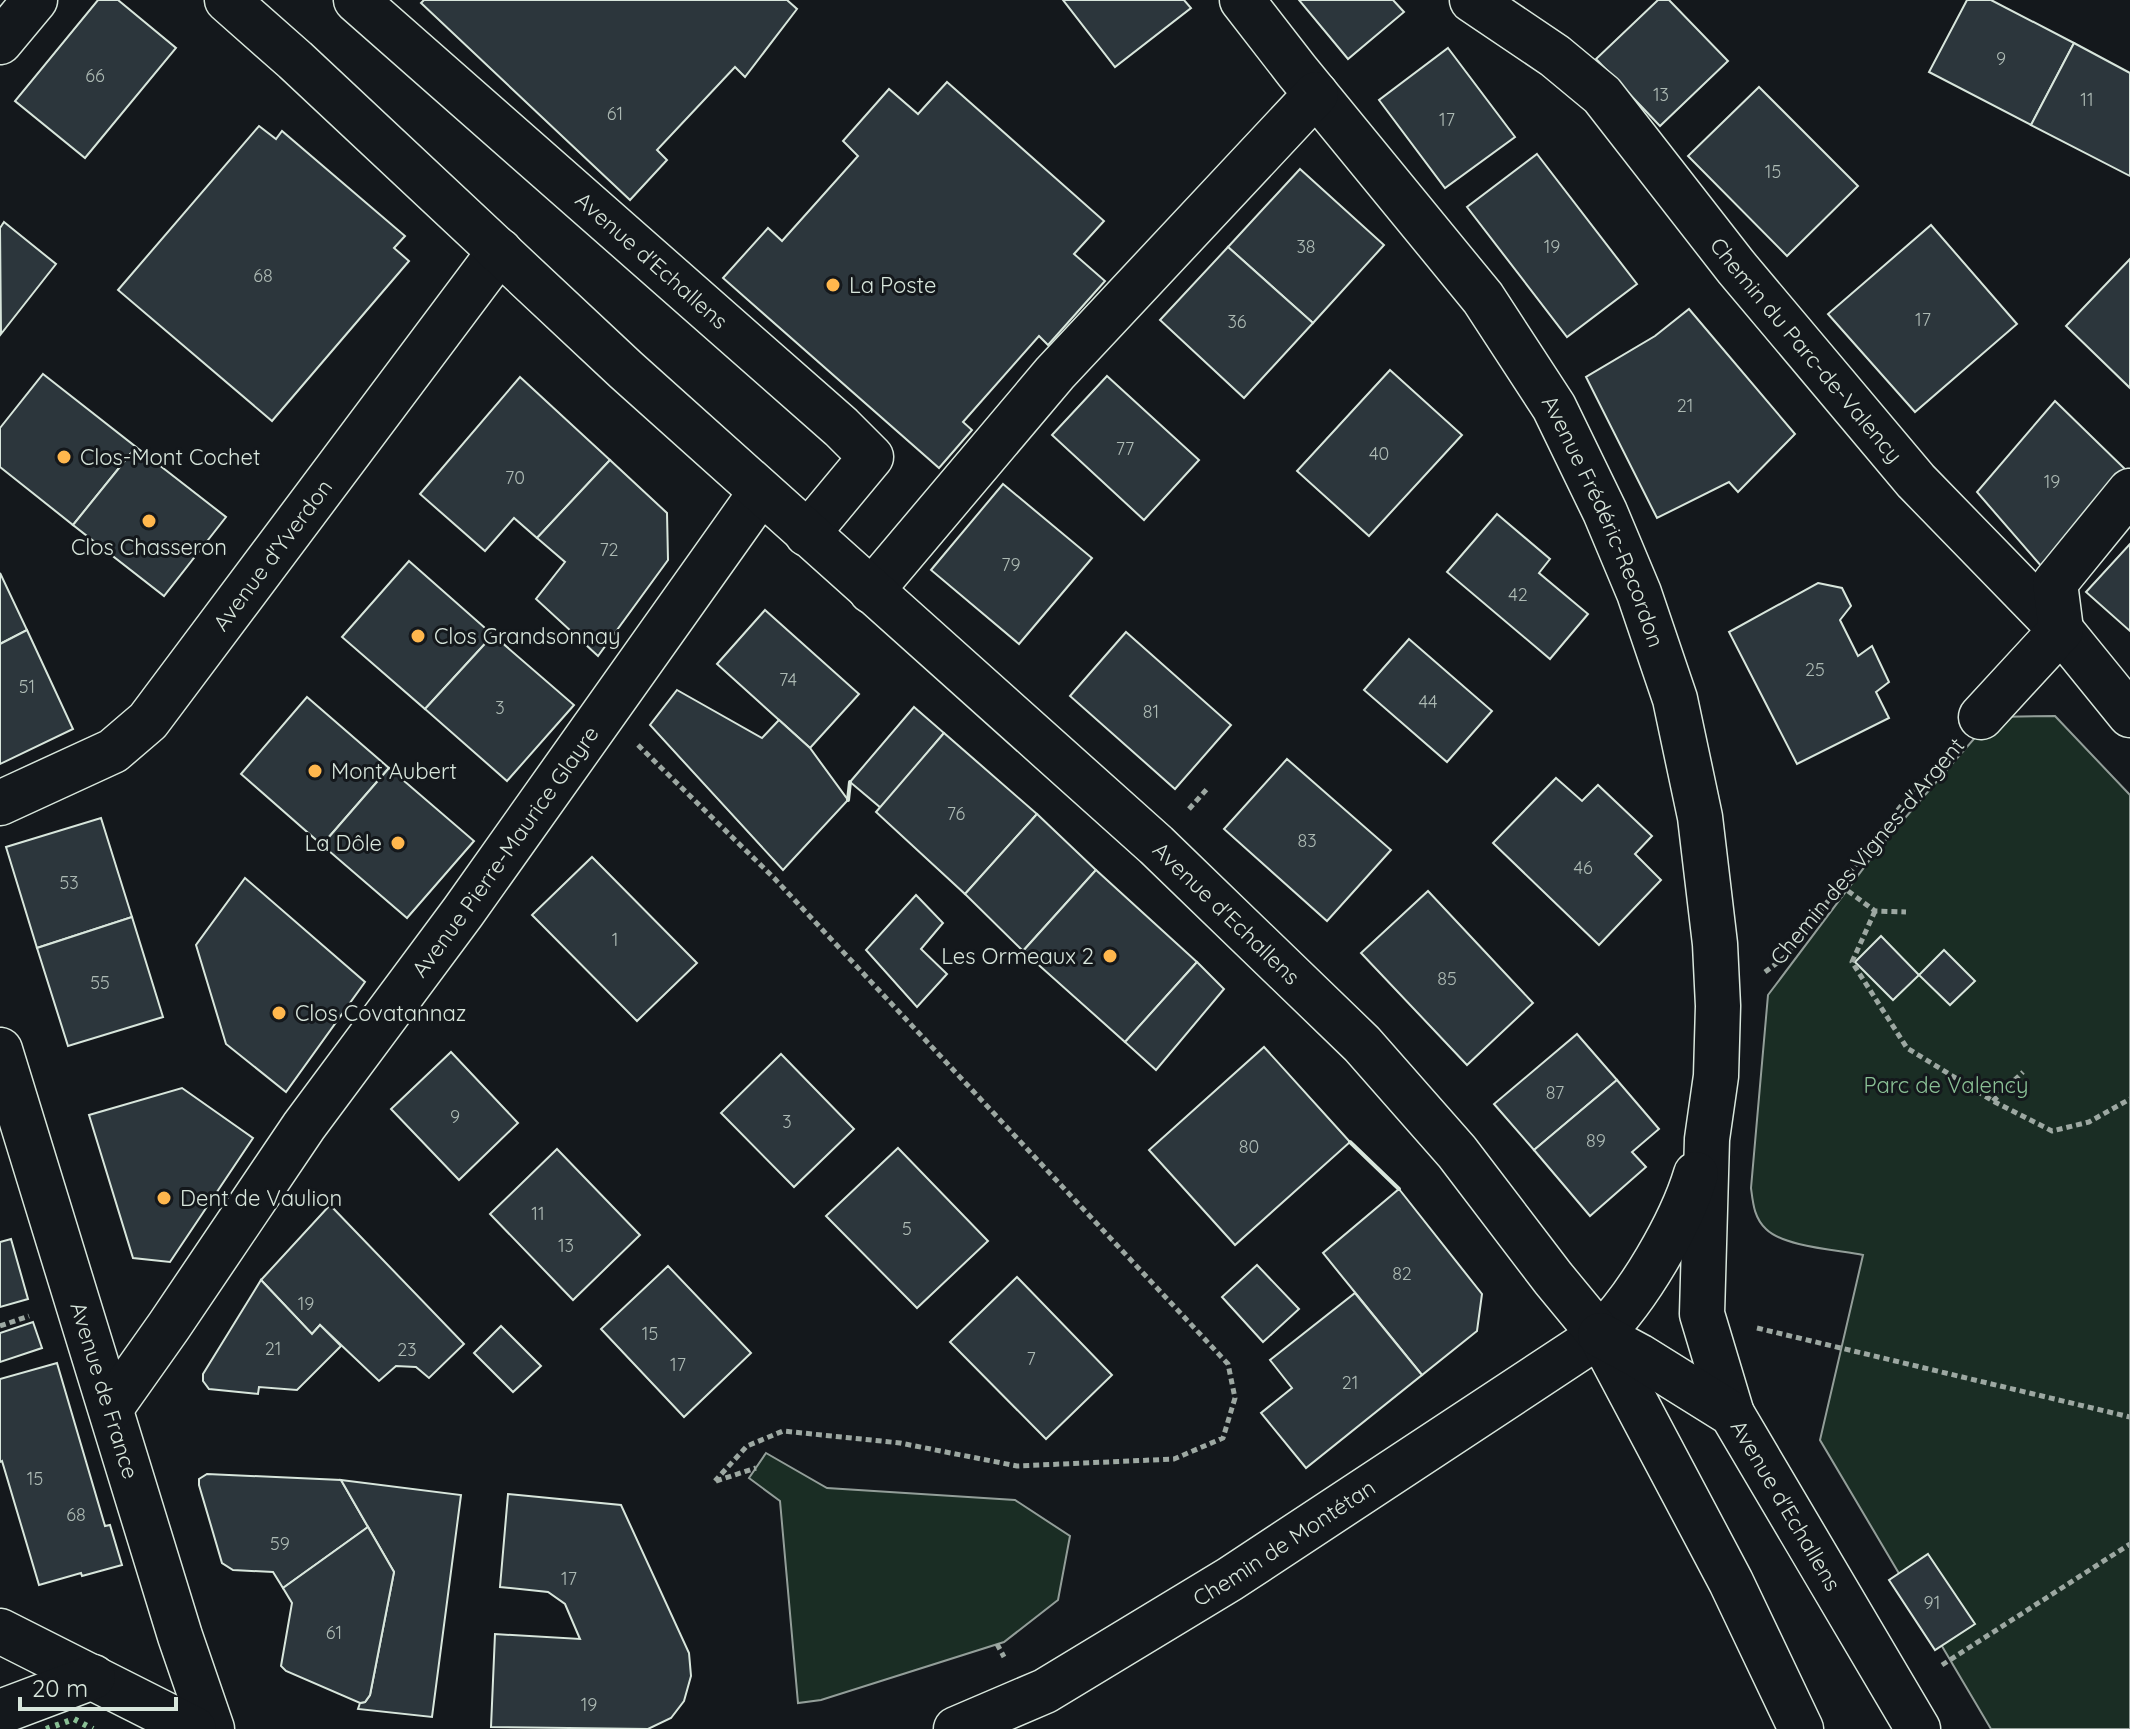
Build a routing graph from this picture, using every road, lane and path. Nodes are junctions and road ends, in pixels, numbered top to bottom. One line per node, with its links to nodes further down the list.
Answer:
1 (35, 0): 6 (street)
2 (227, 0): 8 (street, Avenue d'Echallens)
3 (356, 0): 11 (street, Avenue d'Echallens)
4 (1242, 0): 7 (street, Avenue Frédéric-Recordon)
5 (1472, 0): 13 (street, Chemin du Parc-de-Valency)
6 (0, 42)
7 (1316, 94): 12 (street); 28 (street, Avenue Frédéric-Recordon)
8 (500, 251): 10 (street, Avenue d'Echallens); 18 (street, Avenue d'Yverdon)
9 (2130, 491): 13 (street)
10 (761, 492): 11 (street, Avenue d'Echallens); 35 (street, Avenue Pierre-Maurice Glayre)
11 (807, 534): 12 (street, Avenue d'Echallens)
12 (871, 591): 34 (street, Avenue d'Echallens)
13 (2061, 630): 14 (street, Chemin du Parc-de-Valency); 15 (street, Chemin des Vignes-d'Argent)
14 (2130, 715)
15 (1981, 717): 20 (path, Chemin des Vignes-d'Argent)
16 (629, 736): 38 (path)
17 (1207, 789): 19 (path)
18 (0, 803)
19 (1185, 813)
20 (1840, 885): 21 (path); 23 (path, Chemin des Vignes-d'Argent)
21 (1875, 911): 22 (path); 27 (path)
22 (1906, 912)
23 (1754, 980)
24 (0, 1050): 30 (street, Avenue de France)
25 (2023, 1072): 27 (path)
26 (2130, 1099): 27 (path)
27 (1993, 1101)
28 (1707, 1139): 34 (street, Avenue Frédéric-Recordon); 36 (street, Avenue Frédéric-Recordon)
29 (0, 1145): 30 (street)
30 (42, 1183): 35 (street, Avenue de France)
31 (40, 1313): 32 (path)
32 (0, 1326)
33 (1748, 1326): 37 (path)
34 (1600, 1335): 36 (street, Avenue d'Echallens); 46 (street, Chemin de Montétan); 47 (street, Avenue d'Echallens)
35 (111, 1408): 45 (street, Avenue de France)
36 (1732, 1414): 48 (street, Avenue d'Echallens)
37 (2130, 1417)
38 (756, 1468)
39 (2130, 1544): 41 (path)
40 (0, 1631): 42 (street)
41 (1942, 1665)
42 (93, 1677): 43 (street); 44 (street)
43 (0, 1712)
44 (194, 1729)
45 (212, 1729)
46 (956, 1729)
47 (1801, 1729)
48 (1918, 1729)

